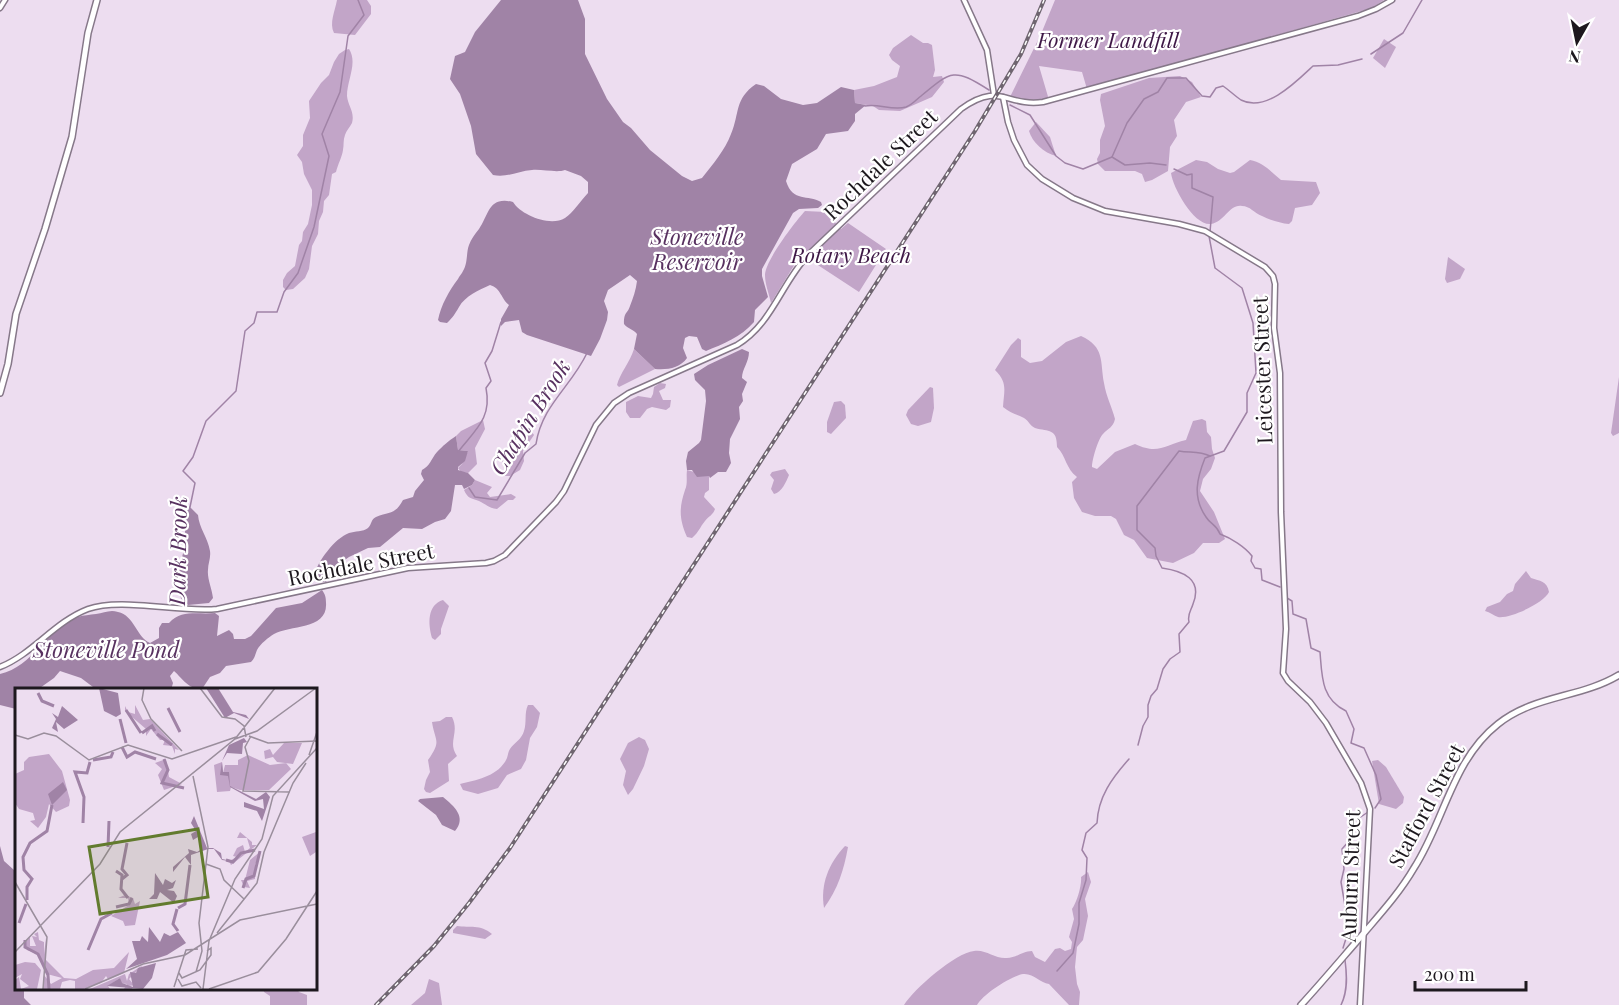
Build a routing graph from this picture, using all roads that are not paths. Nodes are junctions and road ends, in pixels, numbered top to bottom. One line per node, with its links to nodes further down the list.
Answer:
1 (6, 0): 5 (street)
2 (97, 0): 8 (main road)
3 (964, 0): 6 (street)
4 (1392, 0): 7 (street)
5 (0, 8)
6 (994, 94): 7 (street); 9 (street, Rochdale Street)
7 (1003, 97): 11 (street, Leicester Street)
8 (0, 393)
9 (0, 667)
10 (1619, 675): 12 (main road, Stafford Street)
11 (1326, 723): 12 (street, Auburn Street)
12 (1365, 931): 13 (main road, Stafford Street); 14 (street, Auburn Street)
13 (1301, 1005)
14 (1360, 1005)

